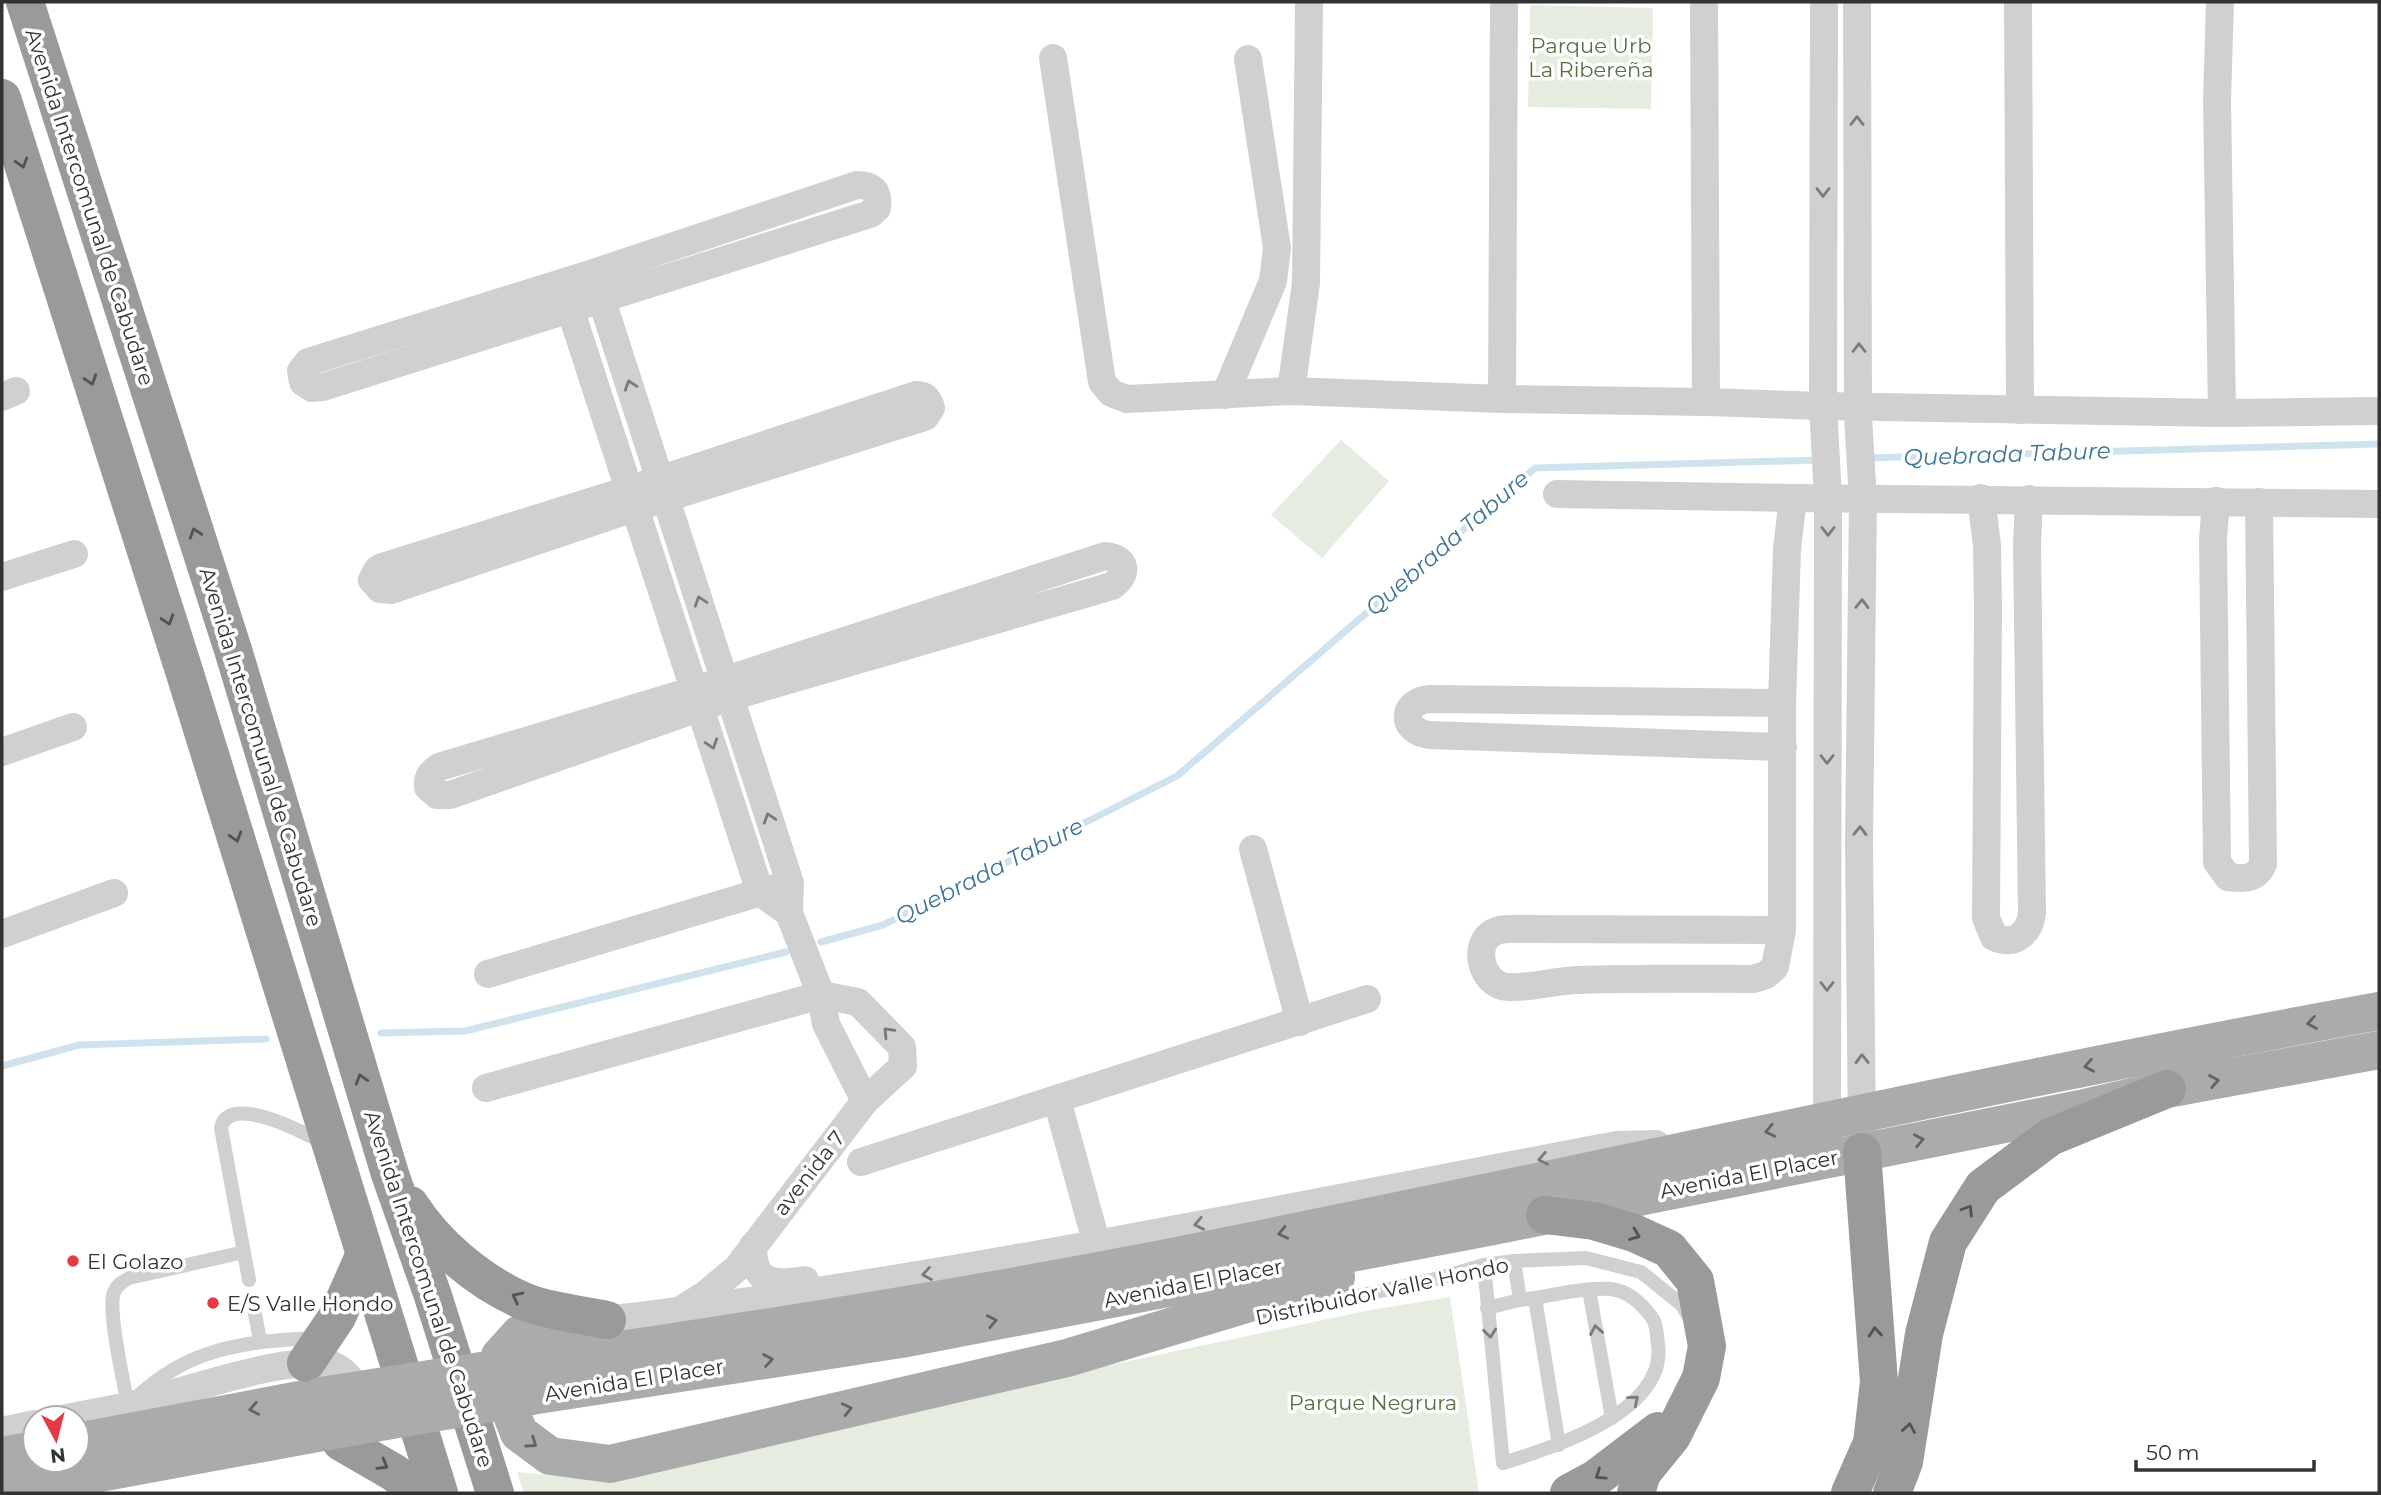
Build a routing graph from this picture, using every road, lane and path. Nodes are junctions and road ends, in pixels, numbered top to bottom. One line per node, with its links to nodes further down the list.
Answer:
1 (25, 2): 67 (highway, Avenida Intercomunal de Cabudare, one-way to 1)
2 (1309, 2): 16 (street)
3 (1504, 2): 18 (street)
4 (1704, 2): 19 (street)
5 (1824, 2): 20 (street, one-way to 20)
6 (1857, 2): 23 (street, one-way to 6)
7 (2018, 2): 21 (street)
8 (2220, 2): 24 (street)
9 (1053, 58): 17 (street)
10 (1248, 58): 17 (street)
11 (2, 98): 64 (highway, one-way to 64)
12 (597, 285): 12 (street); 13 (street); 25 (street, one-way to 12)
13 (566, 295): 14 (street); 15 (street); 30 (street)
14 (392, 336): 15 (street); 15 (street)
15 (400, 362)
16 (1291, 391): 17 (street); 18 (street)
17 (1224, 395)
18 (1502, 399): 19 (street)
19 (1706, 402): 20 (street)
20 (1823, 410): 23 (street); 28 (street)
21 (2020, 410): 23 (street); 24 (street)
22 (2379, 411): 24 (street)
23 (1859, 412): 32 (street)
24 (2222, 413)
25 (664, 488): 25 (street); 30 (street); 39 (street, one-way to 25)
26 (1558, 494): 27 (street)
27 (1793, 498): 28 (street); 41 (street)
28 (1828, 498): 32 (street); 62 (street, one-way to 62)
29 (1981, 498): 31 (street); 31 (street); 32 (street)
30 (631, 499): 37 (street); 40 (street)
31 (2029, 499): 33 (street)
32 (1863, 500): 62 (street, one-way to 32)
33 (2216, 501): 34 (street); 34 (street)
34 (2259, 502): 35 (street)
35 (2379, 505)
36 (74, 554): 38 (street)
37 (458, 555)
38 (2, 577)
39 (728, 689): 39 (street); 40 (street); 46 (street, one-way to 39)
40 (697, 699): 40 (street); 47 (street, one-way to 47)
41 (1783, 703): 43 (street); 43 (street)
42 (73, 727): 44 (street)
43 (1783, 747): 50 (street)
44 (2, 752)
45 (1253, 849): 56 (street)
46 (790, 883): 47 (street); 49 (street)
47 (760, 892): 49 (street); 52 (street)
48 (114, 893): 51 (street)
49 (789, 913): 53 (street)
50 (1782, 930): 50 (street)
51 (2, 934)
52 (488, 974)
53 (821, 995): 58 (street); 60 (street); 60 (street, avenida 7, one-way to 53)
54 (1367, 999): 56 (street)
55 (2379, 1011): 62 (main road, Avenida El Placer, one-way to 62)
56 (1300, 1022): 61 (street)
57 (2379, 1050): 59 (main road, Avenida El Placer, one-way to 57)
58 (486, 1088)
59 (2167, 1089): 65 (main road, Avenida El Placer, one-way to 59); 108 (highway, one-way to 59)
60 (865, 1101): 71 (street, avenida 7)
61 (1057, 1101): 66 (street); 70 (street)
62 (1844, 1115): 63 (main road, Avenida El Placer, one-way to 63); 65 (street)
63 (1708, 1144): 70 (street, one-way to 70); 89 (main road, Avenida El Placer, one-way to 89)
64 (332, 1150): 72 (lane); 73 (highway)
65 (1845, 1155): 68 (main road, Avenida El Placer); 107 (highway, one-way to 65)
66 (862, 1162)
67 (390, 1174): 84 (highway, one-way to 67); 104 (highway, Avenida Intercomunal de Cabudare)
68 (1545, 1215): 69 (main road, Avenida El Placer); 88 (highway, one-way to 88)
69 (1493, 1226): 87 (main road); 89 (main road, Avenida El Placer, one-way to 69)
70 (1097, 1245): 77 (street, one-way to 77)
71 (753, 1246): 77 (street); 82 (street, avenida 7)
72 (244, 1252): 76 (lane); 91 (lane)
73 (364, 1256): 90 (highway); 103 (highway)
74 (1514, 1261): 75 (lane, Distribuidor Valle Hondo); 79 (lane); 88 (lane, Distribuidor Valle Hondo)
75 (1484, 1265): 80 (lane); 83 (lane, Distribuidor Valle Hondo)
76 (249, 1280)
77 (872, 1283): 82 (street)
78 (1589, 1290): 79 (lane); 93 (lane, one-way to 78); 93 (lane, one-way to 78)
79 (1528, 1299): 80 (lane); 97 (lane)
80 (1487, 1308): 97 (lane, one-way to 97)
81 (254, 1309): 86 (lane)
82 (677, 1312): 84 (street)
83 (1260, 1318)
84 (607, 1320): 87 (main road, one-way to 87)
85 (1234, 1323): 87 (lane, Distribuidor Valle Hondo)
86 (260, 1340): 90 (lane); 91 (lane)
87 (1067, 1358)
88 (1704, 1362): 105 (highway, one-way to 105); 106 (highway)
89 (529, 1380): 90 (main road, Avenida El Placer, bridge)
90 (324, 1394): 91 (street); 96 (main road, Avenida El Placer, one-way to 96); 100 (main road, Avenida El Placer); 101 (street); 102 (highway, one-way to 102)
91 (128, 1406): 92 (street)
92 (91, 1413)
93 (1612, 1418): 97 (lane)
94 (21, 1427): 95 (street)
95 (2, 1431)
96 (91, 1439)
97 (1559, 1446)
98 (21, 1453): 99 (main road)
99 (2, 1457)
100 (2, 1491)
101 (82, 1493)
102 (422, 1493)
103 (439, 1493)
104 (495, 1493)
105 (1569, 1493)
106 (1636, 1493)
107 (1850, 1493)
108 (1892, 1493)

